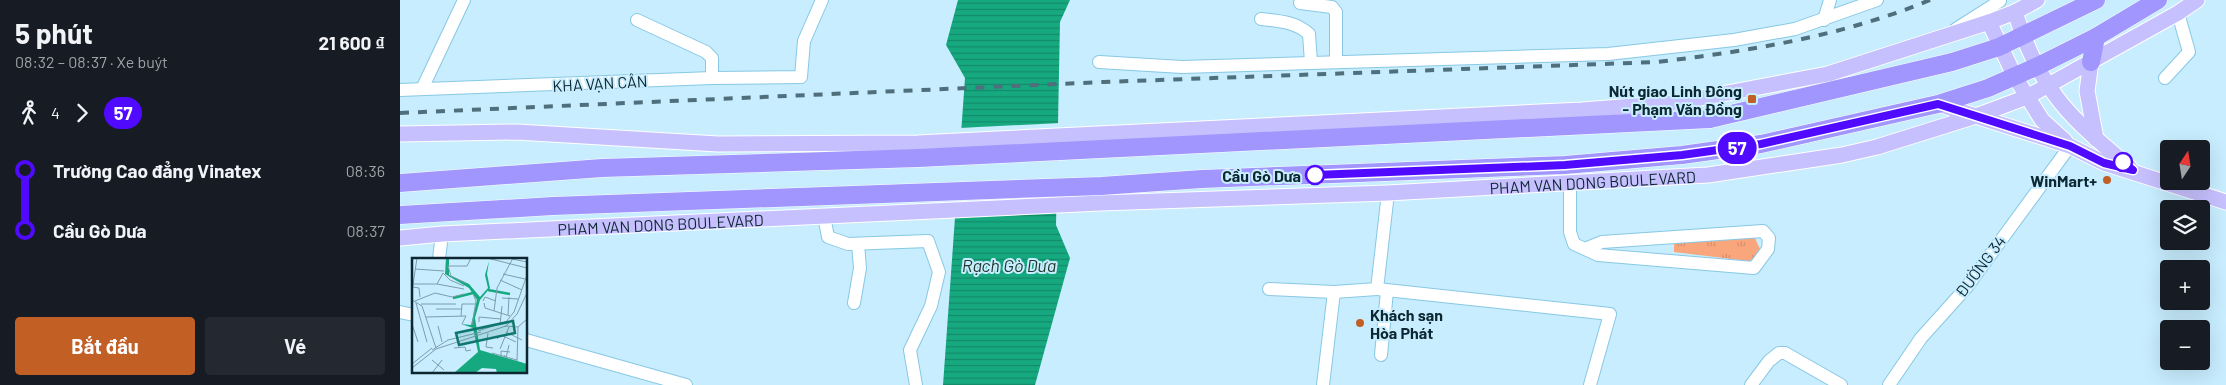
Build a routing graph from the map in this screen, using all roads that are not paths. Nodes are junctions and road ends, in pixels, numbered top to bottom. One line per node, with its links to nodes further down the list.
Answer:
1 (464, 0): 30 (street)
2 (822, 0): 27 (street, KHA VẠN CÂN)
3 (1830, 0): 15 (street)
4 (1877, 0): 15 (street)
5 (2037, 0): 11 (main road)
6 (2096, 0): 17 (highway)
7 (2158, 0): 18 (highway, PHAM VAN DONG BOULEVARD)
8 (2197, 0): 12 (main road, PHAM VAN DONG BOULEVARD)
9 (2001, 1): 16 (street); 19 (street)
10 (1300, 3): 23 (street)
11 (2015, 6): 16 (main road); 17 (main road)
12 (2178, 13): 24 (main road, PHAM VAN DONG BOULEVARD); 28 (street)
13 (1261, 19): 22 (street)
14 (637, 20): 27 (street)
15 (1824, 20): 23 (street)
16 (1989, 22): 19 (main road); 20 (main road)
17 (2023, 37): 20 (highway); 25 (main road)
18 (2096, 37): 24 (highway); 25 (highway, PHAM VAN DONG BOULEVARD)
19 (1943, 38): 37 (main road)
20 (1999, 47): 26 (main road); 37 (highway)
21 (1099, 62): 22 (street)
22 (1311, 62): 23 (street)
23 (1336, 62)
24 (2091, 62): 29 (main road, PHAM VAN DONG BOULEVARD); 36 (main road)
25 (2038, 66): 26 (highway, PHAM VAN DONG BOULEVARD); 29 (main road)
26 (2015, 77): 32 (main road); 33 (highway, PHAM VAN DONG BOULEVARD)
27 (712, 78): 30 (street, KHA VẠN CÂN)
28 (2165, 78)
29 (2048, 85): 32 (main road, PHAM VAN DONG BOULEVARD); 36 (main road)
30 (422, 89): 31 (street, KHA VẠN CÂN)
31 (400, 90)
32 (2027, 97): 34 (main road, PHAM VAN DONG BOULEVARD); 39 (main road)
33 (1938, 104): 34 (main road); 41 (highway, PHAM VAN DONG BOULEVARD)
34 (1976, 116): 39 (main road); 44 (main road, PHAM VAN DONG BOULEVARD)
35 (400, 134): 38 (main road)
36 (2096, 139): 43 (main road)
37 (1098, 141): 40 (highway)
38 (814, 144): 40 (main road); 42 (main road)
39 (2070, 146): 43 (main road); 70 (street, ĐƯỜNG 34)
40 (919, 151): 42 (highway)
41 (1698, 153): 44 (main road); 48 (highway, PHAM VAN DONG BOULEVARD)
42 (883, 158): 45 (highway)
43 (2133, 170): 49 (main road)
44 (1708, 175): 46 (main road, PHAM VAN DONG BOULEVARD)
45 (400, 182)
46 (1570, 183): 47 (main road, PHAM VAN DONG BOULEVARD); 55 (street)
47 (1388, 193): 48 (main road, PHAM VAN DONG BOULEVARD); 58 (street)
48 (1101, 194): 50 (highway, PHAM VAN DONG BOULEVARD); 51 (main road, PHAM VAN DONG BOULEVARD)
49 (2226, 202)
50 (400, 215)
51 (824, 216): 52 (main road, PHAM VAN DONG BOULEVARD); 54 (street)
52 (442, 234): 53 (main road, PHAM VAN DONG BOULEVARD); 56 (street)
53 (400, 238)
54 (858, 244): 60 (street); 65 (street)
55 (1586, 248): 55 (street)
56 (439, 258)
57 (1269, 289): 59 (street)
58 (1382, 290): 59 (street); 62 (street); 67 (street)
59 (1334, 292): 66 (street)
60 (854, 303)
61 (528, 341): 63 (street)
62 (1381, 355)
63 (659, 381): 64 (street)
64 (686, 385)
65 (916, 385)
66 (1323, 385)
67 (1590, 385)
68 (1751, 385): 69 (street)
69 (1841, 385)
70 (1888, 385)

